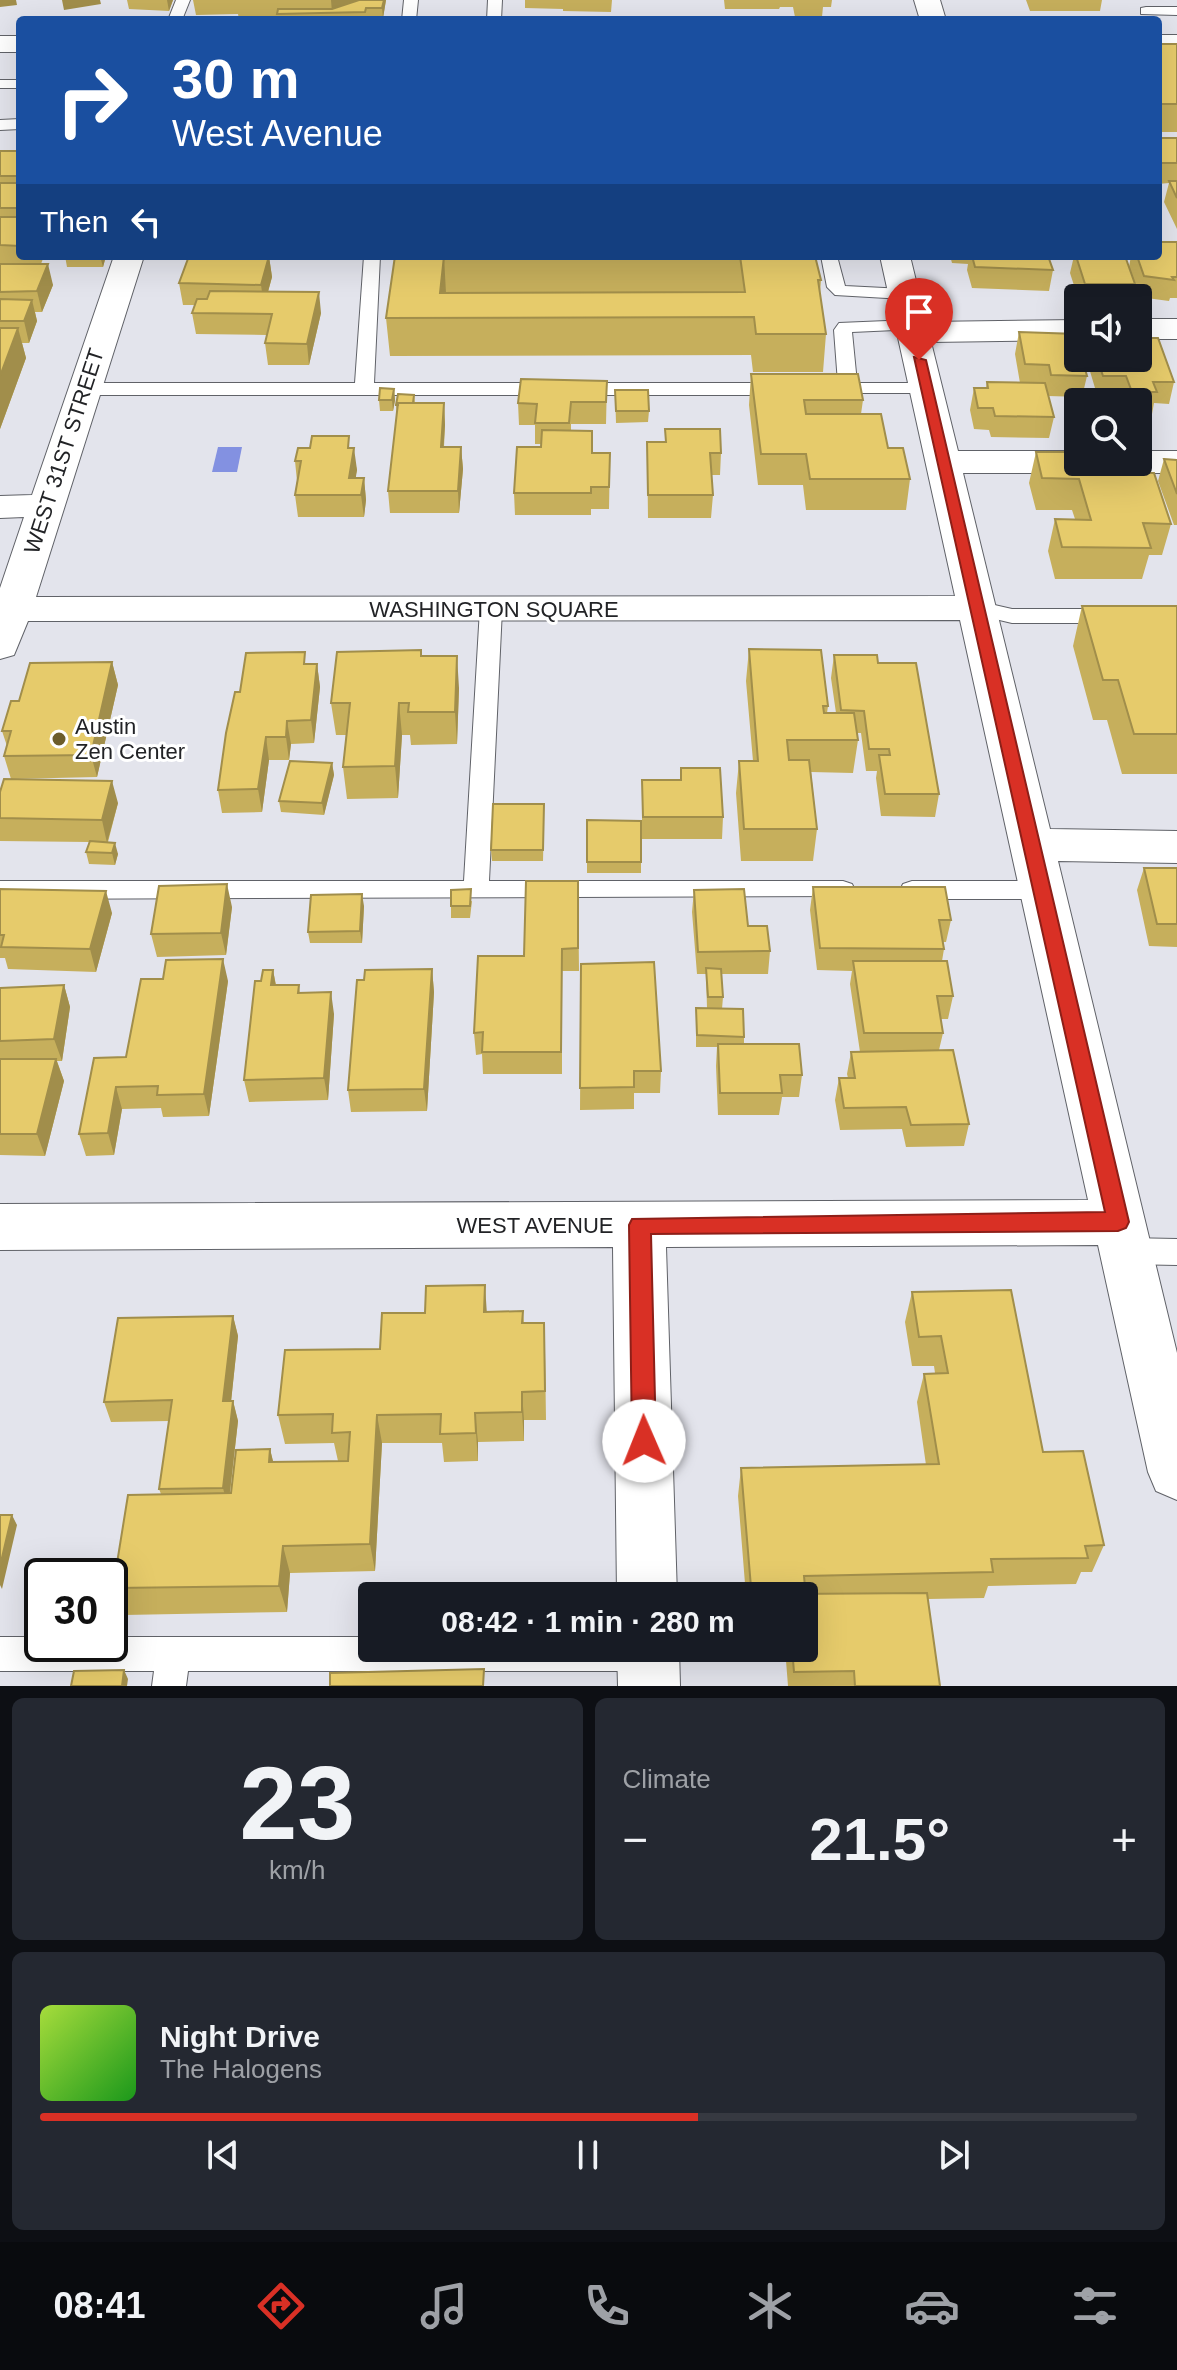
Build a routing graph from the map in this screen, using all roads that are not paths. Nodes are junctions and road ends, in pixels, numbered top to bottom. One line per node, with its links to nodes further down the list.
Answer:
1 (128, 260): 9 (street, WEST 31ST STREET)
2 (372, 260): 10 (lane)
3 (830, 260): 5 (lane)
4 (896, 260): 5 (street)
5 (909, 317): 6 (street); 11 (lane); 12 (street)
6 (1064, 329)
7 (1152, 329): 8 (street)
8 (1177, 329)
9 (84, 389): 10 (lane); 15 (street, WEST 31ST STREET)
10 (364, 389): 11 (lane)
11 (848, 389): 12 (lane)
12 (926, 389): 13 (street)
13 (943, 462): 14 (street); 17 (street)
14 (1177, 462)
15 (45, 506): 16 (street); 18 (street, WEST 31ST STREET)
16 (0, 507)
17 (977, 608): 19 (street, WASHINGTON SQUARE); 20 (lane); 22 (street)
18 (12, 609): 19 (street, WASHINGTON SQUARE); 21 (street, WEST 31ST STREET)
19 (491, 609): 25 (lane)
20 (1177, 616)
21 (0, 646)
22 (1032, 845): 23 (street); 26 (street)
23 (1177, 847)
24 (0, 890): 25 (lane)
25 (476, 890): 26 (lane)
26 (1042, 890): 29 (street)
27 (639, 1225): 28 (street, WEST AVENUE); 29 (street, WEST AVENUE); 31 (street)
28 (0, 1227)
29 (1140, 1242): 30 (street)
30 (1177, 1472)
31 (647, 1582)
32 (0, 1654): 34 (lane)
33 (358, 1661): 34 (lane)
34 (171, 1670)

